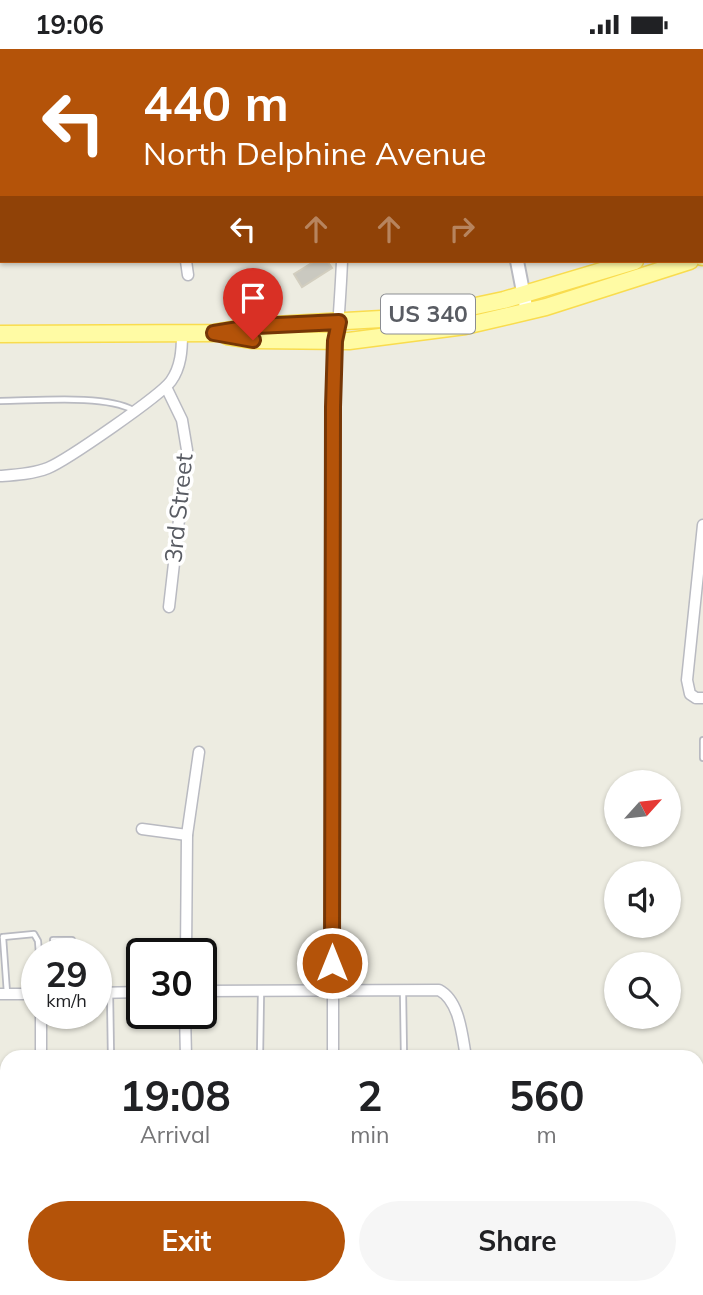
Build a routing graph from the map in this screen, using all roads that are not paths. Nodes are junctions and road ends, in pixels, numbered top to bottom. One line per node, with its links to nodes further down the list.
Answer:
1 (186, 263): 6 (street)
2 (342, 263): 9 (street)
3 (517, 263): 7 (street)
4 (628, 263): 7 (main road, US 340)
5 (684, 263): 8 (main road, US 340)
6 (188, 275)
7 (524, 295): 8 (street); 9 (main road, US 340)
8 (527, 312): 13 (main road, US 340)
9 (339, 322): 10 (main road, US 340); 13 (street)
10 (214, 333): 12 (main road, US 340); 13 (main road, US 340)
11 (0, 334): 12 (main road, US 340)
12 (182, 334): 14 (street)
13 (335, 341): 33 (street)
14 (166, 387): 16 (street); 19 (street, 3rd Street)
15 (0, 401): 16 (lane)
16 (134, 410): 17 (street)
17 (0, 476)
18 (703, 525): 20 (street)
19 (169, 607)
20 (698, 630): 21 (street)
21 (703, 698)
22 (703, 740): 24 (lane)
23 (199, 752): 26 (street)
24 (703, 758)
25 (142, 829): 26 (street)
26 (187, 835): 29 (street)
27 (1, 937): 28 (lane); 34 (lane)
28 (37, 938)
29 (186, 938)
30 (403, 990): 33 (street); 43 (lane); 44 (street)
31 (217, 991): 32 (street)
32 (261, 991): 33 (street); 41 (lane)
33 (332, 991): 42 (street)
34 (4, 994)
35 (41, 1029): 38 (street)
36 (111, 1029): 39 (lane)
37 (185, 1029): 40 (street)
38 (41, 1050)
39 (111, 1050)
40 (186, 1050)
41 (260, 1050)
42 (333, 1050)
43 (404, 1050)
44 (465, 1050)

